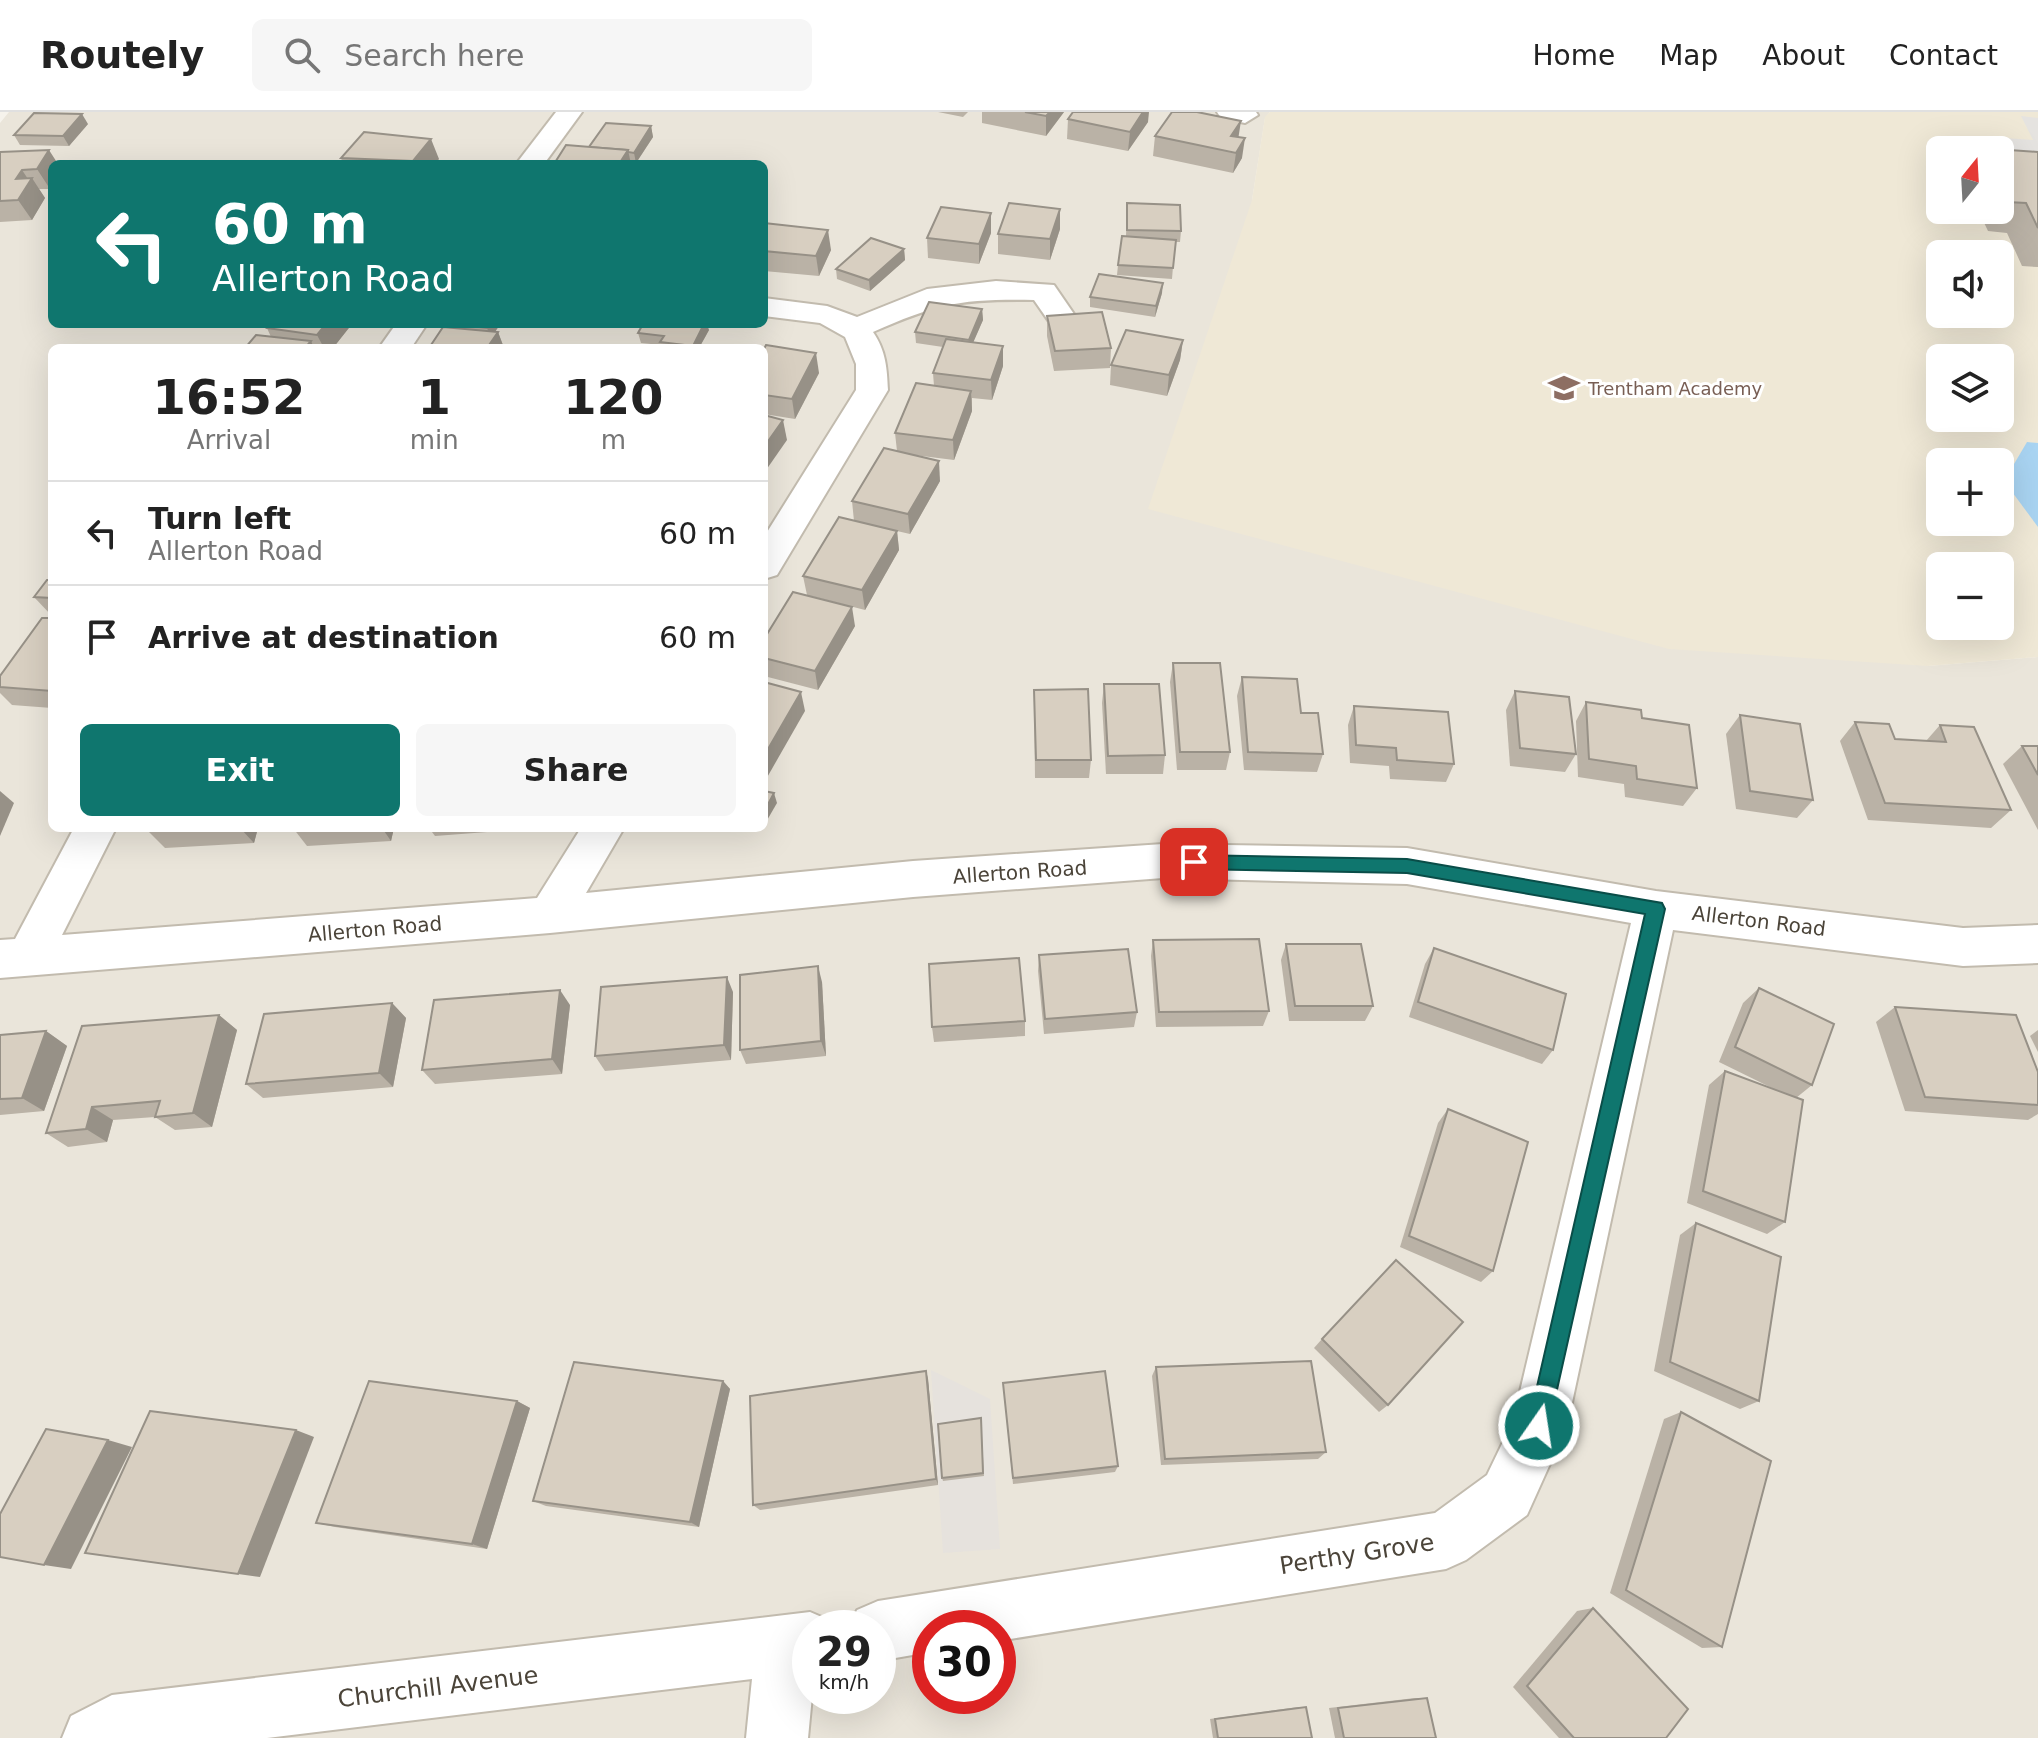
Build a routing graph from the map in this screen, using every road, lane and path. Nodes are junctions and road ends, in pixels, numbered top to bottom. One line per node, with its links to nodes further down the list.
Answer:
1 (569, 112): 2 (street)
2 (533, 160)
3 (768, 307): 5 (street)
4 (1061, 317): 5 (street)
5 (857, 328): 6 (street)
6 (768, 559)
7 (93, 832): 12 (street)
8 (601, 832): 10 (street)
9 (1656, 909): 10 (street, Allerton Road); 11 (street, Allerton Road); 13 (street, Perthy Grove)
10 (550, 915): 12 (street, Allerton Road)
11 (2038, 944)
12 (14, 958)
13 (896, 1628)
14 (792, 1645): 16 (street, Churchill Avenue)
15 (792, 1671): 17 (street)
16 (93, 1738)
17 (777, 1738)

